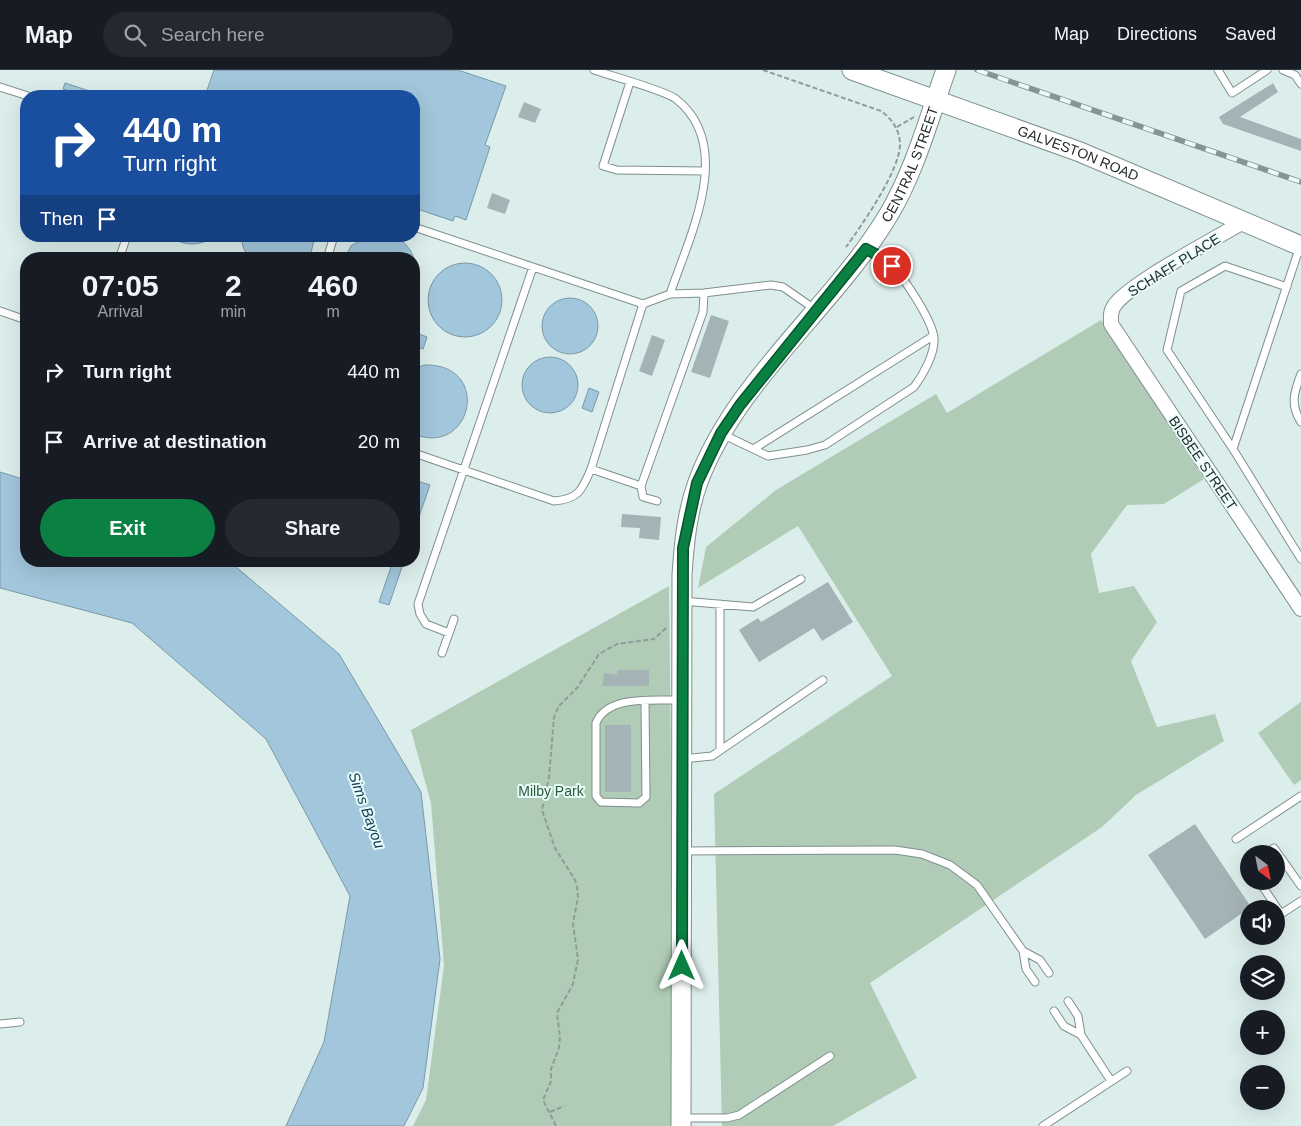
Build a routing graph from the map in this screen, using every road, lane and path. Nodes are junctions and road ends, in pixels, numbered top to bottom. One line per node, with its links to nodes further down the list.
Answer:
1 (594, 70): 8 (lane)
2 (852, 70): 12 (street, GALVESTON ROAD)
3 (946, 70): 12 (street, CENTRAL STREET)
4 (1218, 70): 5 (lane)
5 (1267, 70)
6 (1283, 70): 7 (lane)
7 (1298, 73): 9 (lane)
8 (630, 82): 13 (lane); 13 (lane)
9 (1301, 84)
10 (0, 86): 11 (lane)
11 (20, 93)
12 (936, 99): 14 (street, GALVESTON ROAD); 17 (street, CENTRAL STREET)
13 (706, 171): 21 (lane)
14 (1243, 222): 16 (street, GALVESTON ROAD); 25 (street, SCHAFF PLACE)
15 (420, 229): 18 (lane)
16 (1301, 246): 19 (lane)
17 (866, 249): 23 (street, CENTRAL STREET); 27 (lane)
18 (533, 267): 22 (lane); 35 (lane)
19 (1286, 287): 32 (lane); 32 (lane)
20 (704, 293): 21 (lane); 23 (lane); 36 (lane)
21 (670, 294): 22 (lane)
22 (642, 304): 34 (lane)
23 (816, 310): 30 (street, CENTRAL STREET)
24 (0, 311): 26 (lane)
25 (1110, 314): 42 (street, BISBEE STREET)
26 (20, 318)
27 (933, 336): 31 (lane); 31 (lane)
28 (1301, 374): 29 (lane)
29 (1301, 422)
30 (721, 433): 31 (lane); 40 (street, CENTRAL STREET)
31 (755, 448)
32 (1233, 449): 38 (lane)
33 (420, 455): 35 (lane)
34 (591, 469): 35 (lane); 36 (lane)
35 (463, 470): 44 (lane)
36 (641, 486): 37 (lane)
37 (657, 500)
38 (1301, 559)
39 (801, 579): 41 (lane)
40 (682, 601): 41 (lane); 47 (street, CENTRAL STREET)
41 (720, 604): 49 (lane)
42 (1301, 609)
43 (454, 618): 44 (lane)
44 (449, 633): 45 (lane)
45 (442, 653)
46 (823, 680): 49 (lane)
47 (682, 700): 48 (lane); 50 (street, CENTRAL STREET)
48 (645, 702): 48 (lane)
49 (720, 750): 50 (lane)
50 (682, 759): 53 (street, CENTRAL STREET)
51 (1301, 796): 52 (lane)
52 (1236, 839)
53 (682, 851): 58 (lane); 71 (street, CENTRAL STREET)
54 (1285, 863): 55 (lane)
55 (1301, 886)
56 (1265, 890): 57 (lane)
57 (1301, 901)
58 (1023, 951): 59 (lane); 60 (lane)
59 (1049, 973)
60 (1035, 982)
61 (1068, 1002): 65 (lane)
62 (1054, 1011): 65 (lane)
63 (20, 1022): 64 (lane)
64 (0, 1024)
65 (1081, 1035): 68 (lane)
66 (830, 1056): 71 (lane)
67 (1126, 1071): 68 (lane)
68 (1111, 1082): 72 (lane)
69 (564, 1106): 70 (path)
70 (550, 1112)
71 (681, 1122)
72 (1043, 1126)

